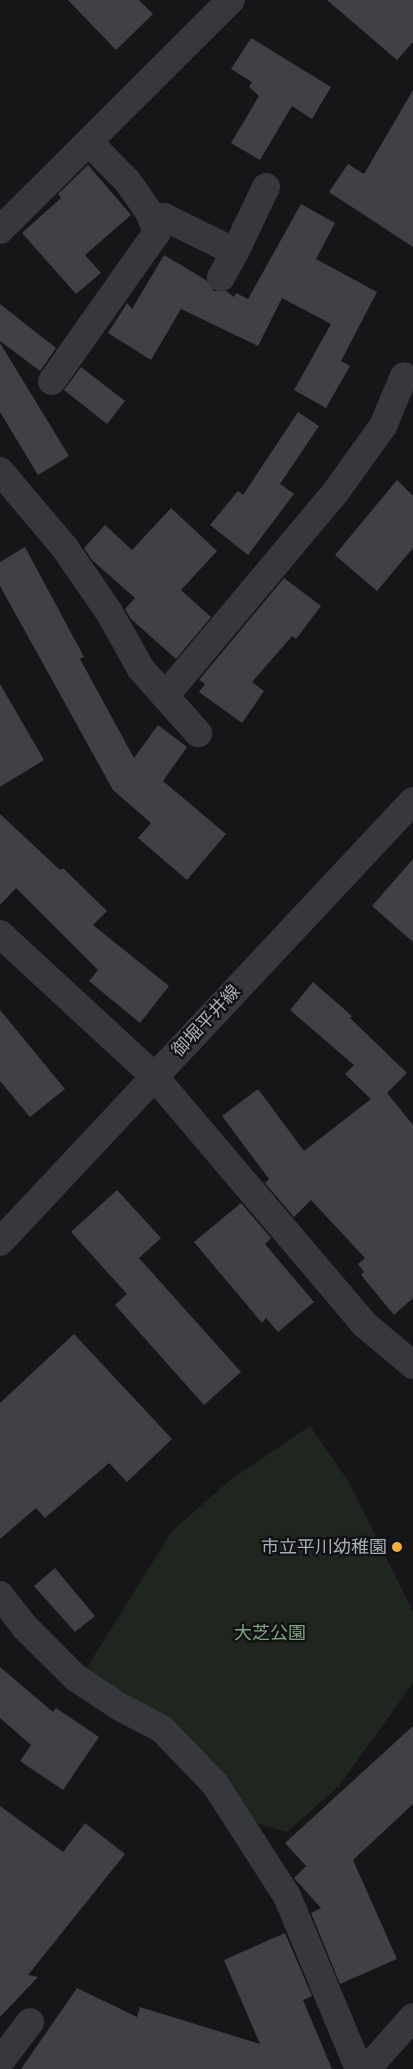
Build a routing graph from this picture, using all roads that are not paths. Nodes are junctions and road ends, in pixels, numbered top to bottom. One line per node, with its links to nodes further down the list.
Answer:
1 (231, 0): 2 (street)
2 (89, 142): 4 (street); 5 (street)
3 (266, 187): 6 (street)
4 (152, 221): 6 (street); 9 (street)
5 (0, 230)
6 (235, 252): 7 (street)
7 (221, 277)
8 (404, 376): 11 (street)
9 (52, 381)
10 (2, 476): 11 (street)
11 (165, 696): 12 (street)
12 (198, 733)
13 (413, 801): 15 (street, 御堀平井線)
14 (0, 934): 15 (street)
15 (154, 1076): 16 (street, 御堀平井線); 17 (street)
16 (0, 1242)
17 (413, 1365)
18 (3, 1605): 22 (street)
19 (413, 2017): 23 (street)
20 (30, 2022): 21 (street)
21 (0, 2062)
22 (359, 2069)
23 (367, 2069)

